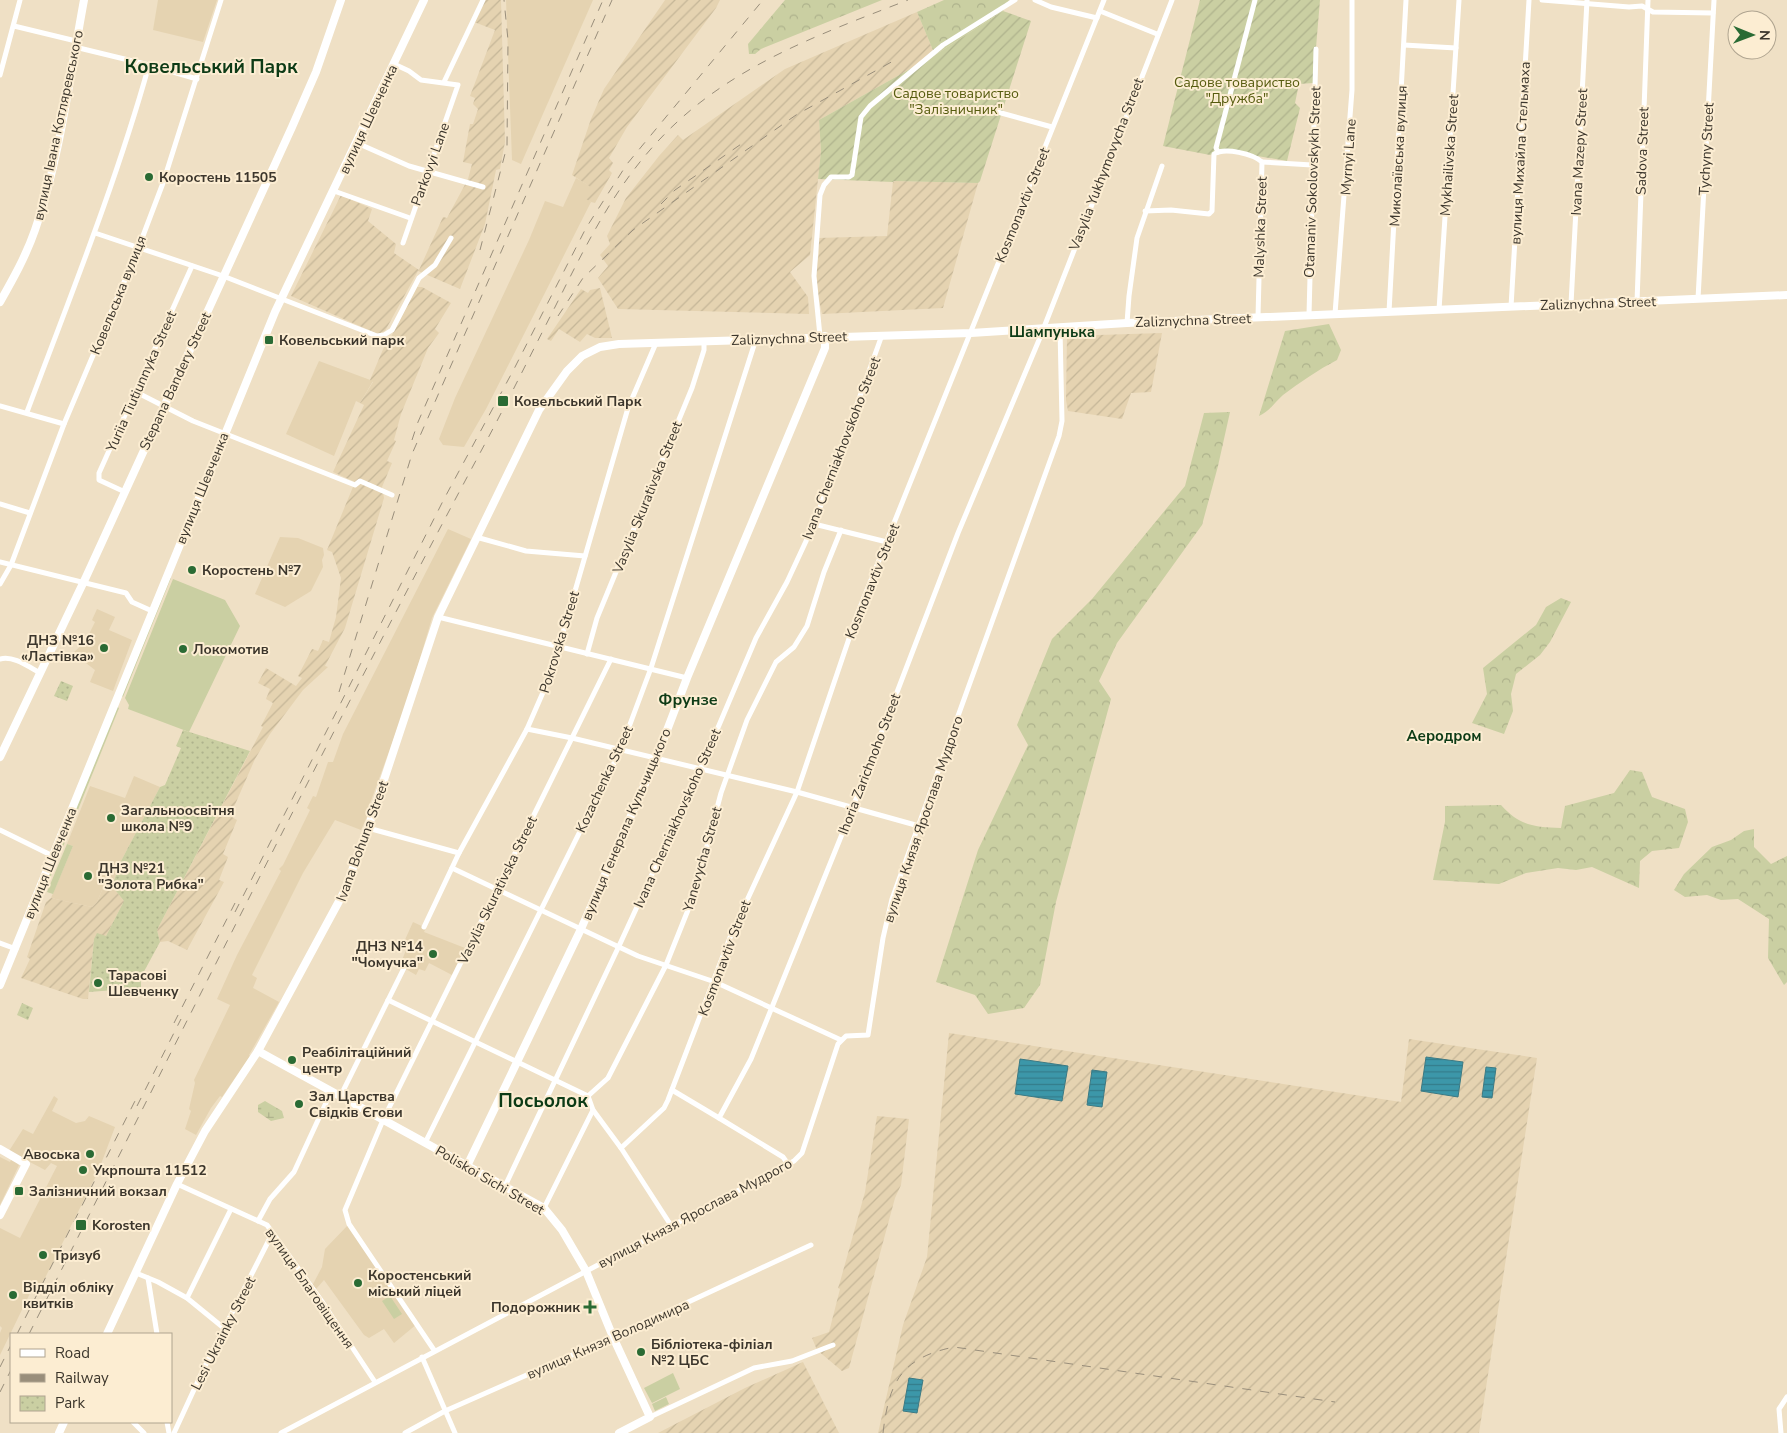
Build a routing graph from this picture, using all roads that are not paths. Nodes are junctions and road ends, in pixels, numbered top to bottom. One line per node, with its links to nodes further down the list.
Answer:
1 (20, 0): 24 (street)
2 (84, 0): 26 (street, вулиця Івана Котляревського)
3 (221, 0): 33 (street, Ковельська вулиця)
4 (341, 0): 52 (street, Stepana Bandery Street)
5 (424, 0): 31 (street, вулиця Шевченка)
6 (483, 0): 34 (street)
7 (1016, 0): 70 (street)
8 (1035, 0): 23 (street)
9 (1104, 0): 21 (street, Kosmonavtiv Street)
10 (1172, 0): 25 (street, Vasylia Yukhymovycha Street)
11 (1255, 0): 38 (street)
12 (1352, 0): 62 (street, Myrnyi Lane)
13 (1406, 0): 27 (street, Миколаївська вулиця)
14 (1459, 0): 28 (street, Mykhailivska Street)
15 (1529, 0): 59 (street, вулиця Михайла Стельмаха)
16 (1542, 0): 19 (street)
17 (1648, 0): 20 (street, Sadova Street)
18 (1714, 0): 22 (street, Tychyny Street)
19 (1587, 2): 20 (street); 58 (street, Ivana Mazepy Street)
20 (1647, 7): 22 (street); 57 (street, Sadova Street)
21 (1100, 11): 23 (street, Kosmonavtiv Street); 25 (street)
22 (1714, 13): 55 (street, Tychyny Street)
23 (1097, 18): 36 (street, Kosmonavtiv Street)
24 (14, 26): 26 (street); 32 (street)
25 (1158, 34): 66 (street, Vasylia Yukhymovycha Street)
26 (75, 44): 30 (street); 56 (street, вулиця Івана Котляревського)
27 (1404, 45): 28 (street); 61 (street, Миколаївська вулиця)
28 (1456, 48): 60 (street, Mykhailivska Street)
29 (1316, 49): 40 (street, Otamaniv Sokolovskykh Street)
30 (149, 64): 33 (street); 47 (street)
31 (394, 64): 34 (street); 37 (street, вулиця Шевченка)
32 (0, 75)
33 (197, 79): 50 (street, Ковельська вулиця)
34 (444, 82): 42 (street, Parkovyi Lane)
35 (983, 108): 36 (street)
36 (1052, 127): 68 (street, Kosmonavtiv Street)
37 (357, 143): 42 (street); 44 (street, вулиця Шевченка)
38 (1218, 152): 39 (street, Malyshka Street); 45 (street)
39 (1262, 162): 40 (street); 64 (street, Malyshka Street)
40 (1312, 165): 63 (street, Otamaniv Sokolovskykh Street)
41 (1162, 166): 45 (street)
42 (428, 171): 43 (street); 46 (street, Parkovyi Lane)
43 (483, 187)
44 (334, 191): 46 (street); 54 (street, вулиця Шевченка)
45 (1145, 211): 65 (street)
46 (410, 218): 49 (street, Parkovyi Lane)
47 (95, 234): 50 (street); 78 (street)
48 (451, 238): 54 (street)
49 (402, 243)
50 (138, 249): 51 (street); 79 (street, Ковельська вулиця)
51 (192, 266): 52 (street); 75 (street, Yuriia Tiutiunnyka Street)
52 (223, 276): 54 (street); 76 (street, Stepana Bandery Street)
53 (1787, 296): 55 (street, Zaliznychna Street)
54 (281, 298): 80 (street, вулиця Шевченка)
55 (1698, 299): 57 (street, Zaliznychna Street)
56 (0, 302)
57 (1637, 302): 58 (street, Zaliznychna Street)
58 (1571, 304): 59 (street, Zaliznychna Street)
59 (1510, 307): 60 (street, Zaliznychna Street)
60 (1439, 310): 61 (street, Zaliznychna Street)
61 (1389, 312): 62 (street, Zaliznychna Street)
62 (1335, 314): 63 (street, Zaliznychna Street)
63 (1309, 316): 64 (street, Zaliznychna Street)
64 (1258, 318): 65 (street, Zaliznychna Street)
65 (1127, 323): 67 (street, Zaliznychna Street)
66 (1042, 329): 67 (street, Zaliznychna Street); 68 (street, Zaliznychna Street); 111 (street, Ihoria Zarichnoho Street)
67 (1060, 329): 112 (street, вулиця Князя Ярослава Мудрого)
68 (972, 333): 69 (street, Zaliznychna Street); 88 (street, Kosmonavtiv Street)
69 (882, 334): 70 (street, Zaliznychna Street); 85 (street, Ivana Cherniakhovskoho Street)
70 (823, 336): 71 (street, Zaliznychna Street); 102 (street, вулиця Генерала Кульчицького)
71 (756, 339): 72 (street, Zaliznychna Street); 100 (street, Kozachenka Street)
72 (704, 341): 73 (street, Zaliznychna Street); 97 (street, Vasylia Skurativska Street)
73 (656, 343): 74 (street, Zaliznychna Street); 89 (street, Pokrovska Street)
74 (600, 347): 87 (street, Ivana Bohuna Street)
75 (136, 392): 76 (street); 81 (street, Yuriia Tiutiunnyka Street)
76 (163, 404): 80 (street); 81 (street, Stepana Bandery Street)
77 (0, 406): 78 (street)
78 (27, 412): 79 (street)
79 (64, 424): 84 (street, Ковельська вулиця)
80 (225, 433): 82 (street); 94 (street, вулиця Шевченка)
81 (125, 492): 92 (street, Stepana Bandery Street)
82 (392, 495)
83 (0, 504): 84 (street)
84 (30, 513): 91 (street, Ковельська вулиця)
85 (814, 524): 86 (street); 108 (street, Ivana Cherniakhovskoho Street)
86 (841, 530): 88 (street); 109 (street, Yanevycha Street)
87 (476, 536): 89 (street); 95 (street, Ivana Bohuna Street)
88 (887, 542): 110 (street, Kosmonavtiv Street)
89 (585, 556): 96 (street, Pokrovska Street)
90 (0, 562): 91 (street)
91 (11, 565): 92 (street); 93 (street, Ковельська вулиця)
92 (82, 583): 94 (street); 101 (street, Stepana Bandery Street)
93 (0, 584)
94 (152, 611): 116 (street, вулиця Шевченка)
95 (438, 617): 96 (street); 113 (street, Ivana Bohuna Street)
96 (558, 647): 97 (street); 103 (street, Pokrovska Street)
97 (587, 654): 99 (street)
98 (0, 659): 101 (street)
99 (611, 659): 100 (street); 104 (street, Vasylia Skurativska Street)
100 (651, 668): 102 (street); 105 (street, Kozachenka Street)
101 (40, 673): 106 (street, Stepana Bandery Street)
102 (687, 678): 107 (street, вулиця Генерала Кульчицького)
103 (527, 729): 104 (street); 115 (street, Pokrovska Street)
104 (572, 738): 105 (street); 118 (street, Vasylia Skurativska Street)
105 (620, 751): 107 (street); 119 (street, Kozachenka Street)
106 (0, 757)
107 (656, 759): 108 (street); 121 (street, вулиця Генерала Кульчицького)
108 (700, 770): 109 (street); 123 (street, Ivana Cherniakhovskoho Street)
109 (727, 776): 110 (street); 125 (street, Yanevycha Street)
110 (797, 792): 111 (street); 127 (street, Kosmonavtiv Street)
111 (853, 807): 112 (street); 130 (street, Ihoria Zarichnoho Street)
112 (919, 826): 132 (street, вулиця Князя Ярослава Мудрого)
113 (368, 828): 115 (street); 134 (street, Ivana Bohuna Street)
114 (0, 830): 116 (street)
115 (459, 852): 117 (street, Pokrovska Street)
116 (53, 856): 124 (street, вулиця Шевченка)
117 (452, 868): 118 (street); 120 (street, Pokrovska Street)
118 (497, 890): 119 (street); 131 (street, Vasylia Skurativska Street)
119 (541, 910): 121 (street); 133 (street, Kozachenka Street)
120 (424, 927)
121 (581, 929): 123 (street); 135 (street, вулиця Генерала Кульчицького)
122 (0, 943): 124 (street)
123 (619, 946): 125 (street); 136 (street, Ivana Cherniakhovskoho Street)
124 (16, 950): 128 (street, вулиця Шевченка)
125 (666, 965): 127 (street); 139 (street, Yanevycha Street)
126 (404, 968): 129 (street)
127 (715, 982): 130 (street); 137 (street, Kosmonavtiv Street)
128 (0, 984)
129 (388, 1000): 131 (street); 140 (street)
130 (772, 1008): 132 (street); 142 (street, Ihoria Zarichnoho Street)
131 (432, 1021): 133 (street); 143 (street, Vasylia Skurativska Street)
132 (841, 1040): 147 (street, вулиця Князя Ярослава Мудрого)
133 (474, 1041): 135 (street); 144 (street, Kozachenka Street)
134 (258, 1051): 138 (street, Poliskoi Sichi Street); 149 (street, Ivana Bohuna Street)
135 (516, 1061): 136 (street); 148 (street, вулиця Генерала Кульчицького)
136 (555, 1080): 139 (street); 150 (street, Ivana Cherniakhovskoho Street)
137 (672, 1090): 142 (street); 145 (street, Kosmonavtiv Street)
138 (331, 1092): 140 (street, Poliskoi Sichi Street); 154 (street)
139 (588, 1096): 141 (street)
140 (340, 1097): 143 (street, Poliskoi Sichi Street)
141 (593, 1110): 145 (street); 151 (street)
142 (720, 1118): 147 (street)
143 (383, 1120): 144 (street, Poliskoi Sichi Street); 167 (street, Vasylia Skurativska Street)
144 (424, 1143): 148 (street, Poliskoi Sichi Street)
145 (621, 1148): 155 (street)
146 (0, 1149): 153 (street)
147 (788, 1164): 155 (street, вулиця Князя Ярослава Мудрого)
148 (467, 1166): 150 (street, Poliskoi Sichi Street)
149 (177, 1184): 152 (street, вулиця Благовіщення); 159 (street, Ivana Bohuna Street)
150 (505, 1186): 151 (street, Poliskoi Sichi Street)
151 (544, 1208): 158 (street, Poliskoi Sichi Street)
152 (232, 1210): 154 (street, вулиця Благовіщення); 161 (street)
153 (0, 1215)
154 (258, 1221): 156 (street, вулиця Благовіщення)
155 (672, 1227): 158 (street, вулиця Князя Ярослава Мудрого)
156 (272, 1234): 162 (street, Lesi Ukrainky Street); 169 (street, вулиця Благовіщення)
157 (811, 1245): 165 (street, вулиця Князя Володимира)
158 (586, 1271): 165 (street, Poliskoi Sichi Street); 167 (street, вулиця Князя Ярослава Мудрого)
159 (136, 1273): 160 (street); 163 (street, Ivana Bohuna Street)
160 (148, 1278): 161 (street); 164 (street)
161 (186, 1298): 162 (street)
162 (225, 1329): 175 (street, Lesi Ukrainky Street)
163 (107, 1333)
164 (157, 1333)
165 (613, 1338): 171 (street, вулиця Князя Володимира); 172 (street, Poliskoi Sichi Street)
166 (833, 1345): 172 (street)
167 (434, 1350): 168 (street, вулиця Князя Ярослава Мудрого)
168 (422, 1357): 169 (street, вулиця Князя Ярослава Мудрого); 171 (street)
169 (376, 1382): 176 (street, вулиця Князя Ярослава Мудрого)
170 (1787, 1397): 180 (street)
171 (445, 1411): 177 (street, вулиця Князя Володимира); 178 (street)
172 (650, 1417): 179 (street)
173 (134, 1423): 174 (street)
174 (144, 1433)
175 (174, 1433)
176 (281, 1433)
177 (405, 1433)
178 (455, 1433)
179 (619, 1433)
180 (1781, 1433)

